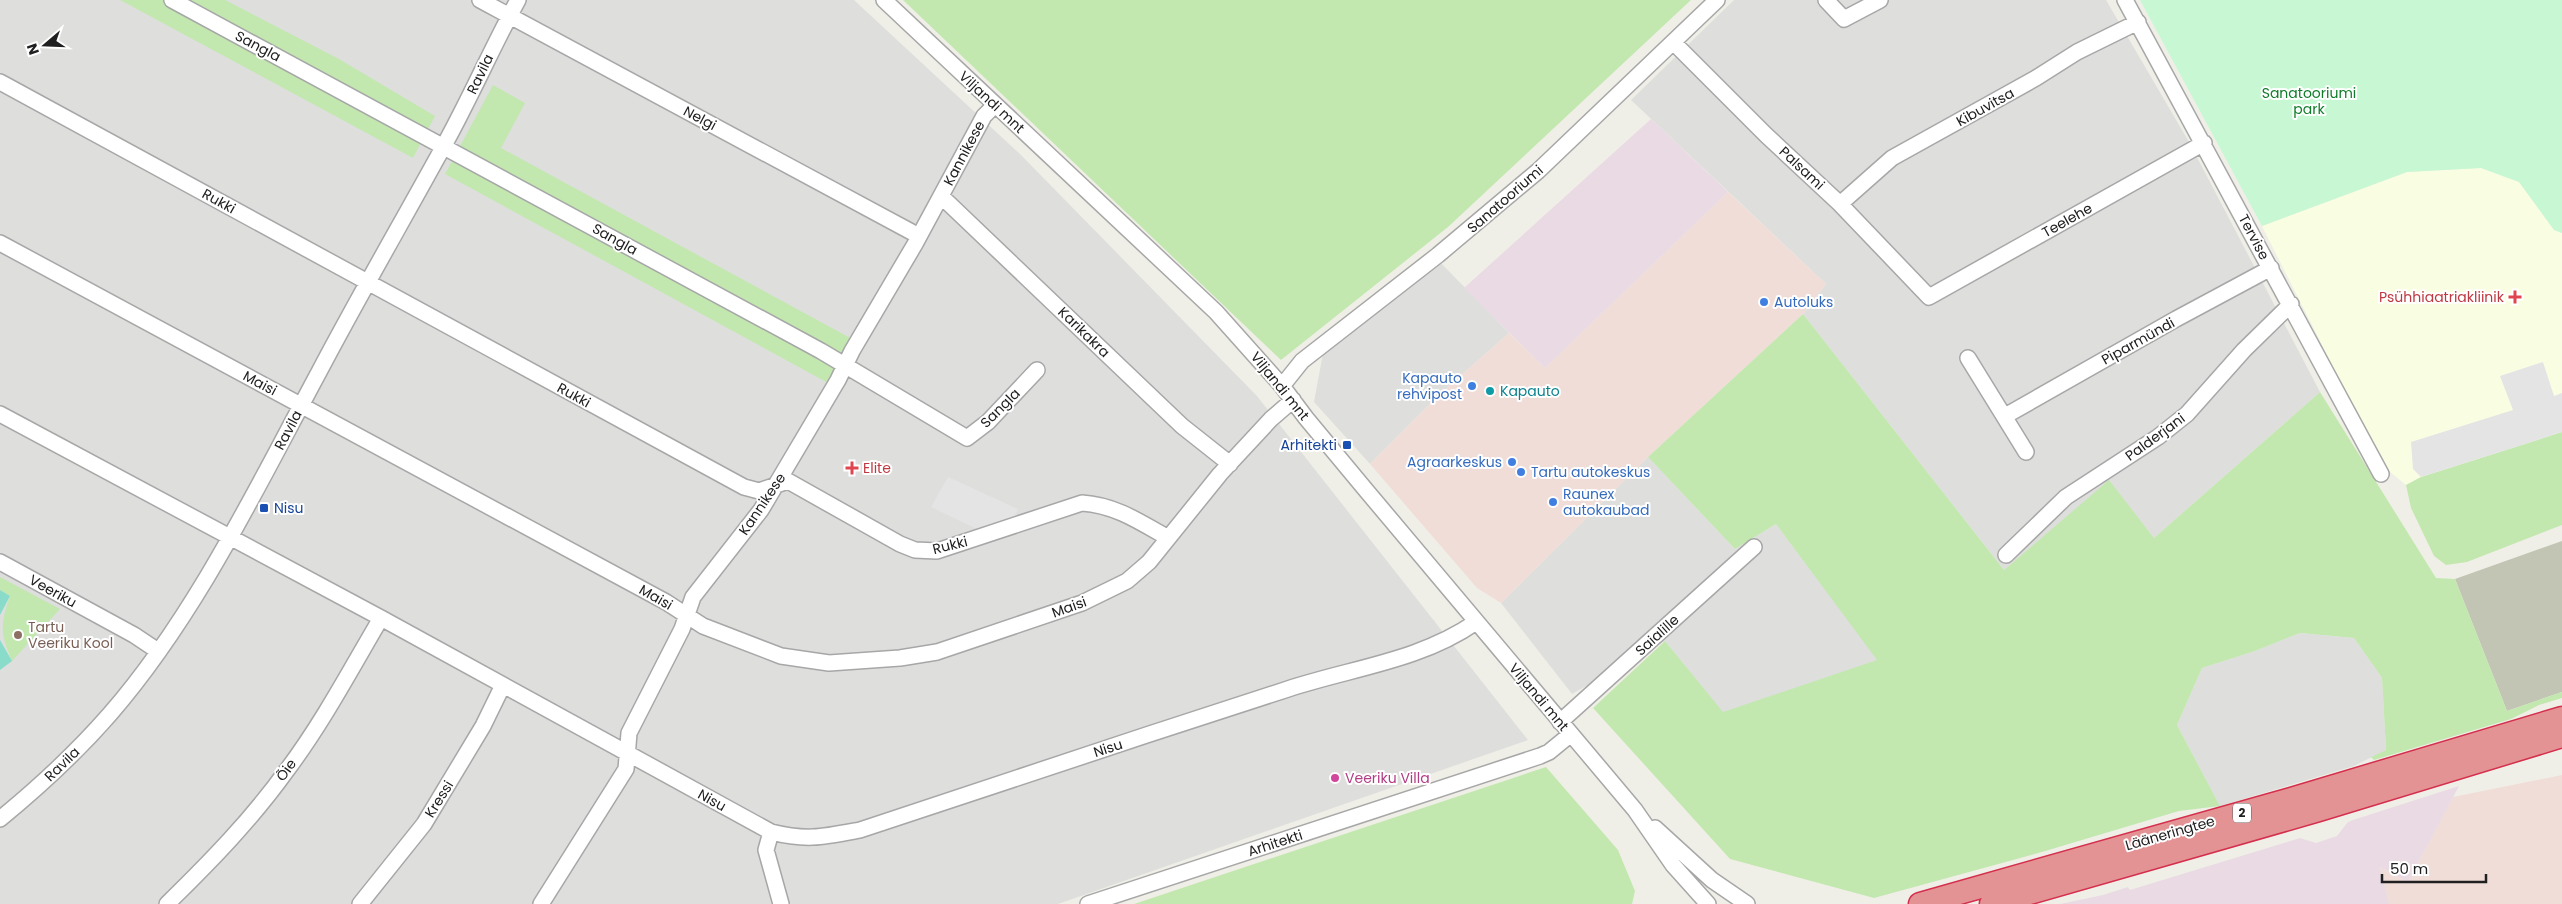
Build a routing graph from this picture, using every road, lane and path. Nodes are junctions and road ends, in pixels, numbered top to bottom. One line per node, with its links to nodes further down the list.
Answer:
1 (172, 0): 15 (street, Sangla)
2 (480, 0): 9 (street, Nelgi)
3 (518, 0): 9 (street, Ravila)
4 (884, 0): 13 (street, Viljandi mnt)
5 (1717, 0): 11 (street, Sanatooriumi)
6 (1826, 0): 7 (street)
7 (1880, 0)
8 (2125, 0): 10 (street, Tervise)
9 (509, 16): 15 (street, Ravila); 18 (street, Nelgi)
10 (2138, 22): 14 (street, Tervise); 17 (street, Kibuvitsa)
11 (1673, 42): 17 (street, Palsami); 27 (street, Sanatooriumi)
12 (0, 82): 21 (street, Rukki)
13 (995, 105): 16 (street, Kannikese); 27 (street, Viljandi mnt)
14 (2204, 144): 20 (street, Tervise); 22 (street, Teelehe)
15 (444, 146): 21 (street, Ravila); 25 (street, Sangla)
16 (941, 196): 18 (street, Kannikese); 33 (street, Karikakra)
17 (1840, 204): 22 (street, Palsami)
18 (919, 236): 25 (street, Kannikese)
19 (0, 243): 29 (street, Maisi)
20 (2271, 268): 23 (street, Tervise); 31 (street, Piparmündi)
21 (367, 282): 29 (street, Ravila); 35 (street, Rukki)
22 (1929, 297)
23 (2291, 304): 34 (street, Tervise); 39 (street, Palderjani)
24 (1968, 358): 31 (street)
25 (845, 366): 26 (street, Sangla); 35 (street, Kannikese)
26 (1037, 370)
27 (1282, 386): 28 (street, Viljandi mnt)
28 (1293, 400): 33 (street, Maisi); 43 (street, Viljandi mnt)
29 (301, 405): 36 (street, Ravila); 41 (street, Maisi)
30 (0, 414): 36 (street, Nisu)
31 (2005, 416): 32 (street)
32 (2026, 452)
33 (1230, 464): 37 (street, Maisi)
34 (2381, 474)
35 (775, 486): 37 (street, Rukki); 41 (street, Kannikese)
36 (229, 538): 42 (street, Nisu); 44 (street, Ravila)
37 (1168, 538): 41 (street, Maisi)
38 (1754, 547): 47 (street, Saialille)
39 (2006, 556)
40 (0, 562): 44 (street, Veeriku)
41 (687, 616): 50 (street, Kannikese)
42 (381, 618): 45 (street, Nisu); 54 (street, Õie)
43 (1476, 622): 47 (street, Viljandi mnt); 53 (street, Nisu)
44 (158, 651): 52 (street, Ravila)
45 (504, 685): 50 (street, Nisu); 55 (street, Kressi)
46 (2562, 718): 61 (highway, Lääneringtee / 2)
47 (1560, 722): 48 (street, Viljandi mnt)
48 (1571, 734): 51 (street, Viljandi mnt); 58 (street, Arhitekti)
49 (2562, 736): 62 (highway, Lääneringtee / 2)
50 (628, 753): 53 (street, Nisu); 56 (street, Kannikese)
51 (1635, 810): 59 (street, Viljandi mnt); 60 (street, Viljandi mnt)
52 (0, 819)
53 (771, 832): 57 (street)
54 (167, 904)
55 (360, 904)
56 (541, 904)
57 (781, 904)
58 (1088, 904)
59 (1708, 904)
60 (1747, 904)
61 (1920, 904)
62 (1991, 904)

